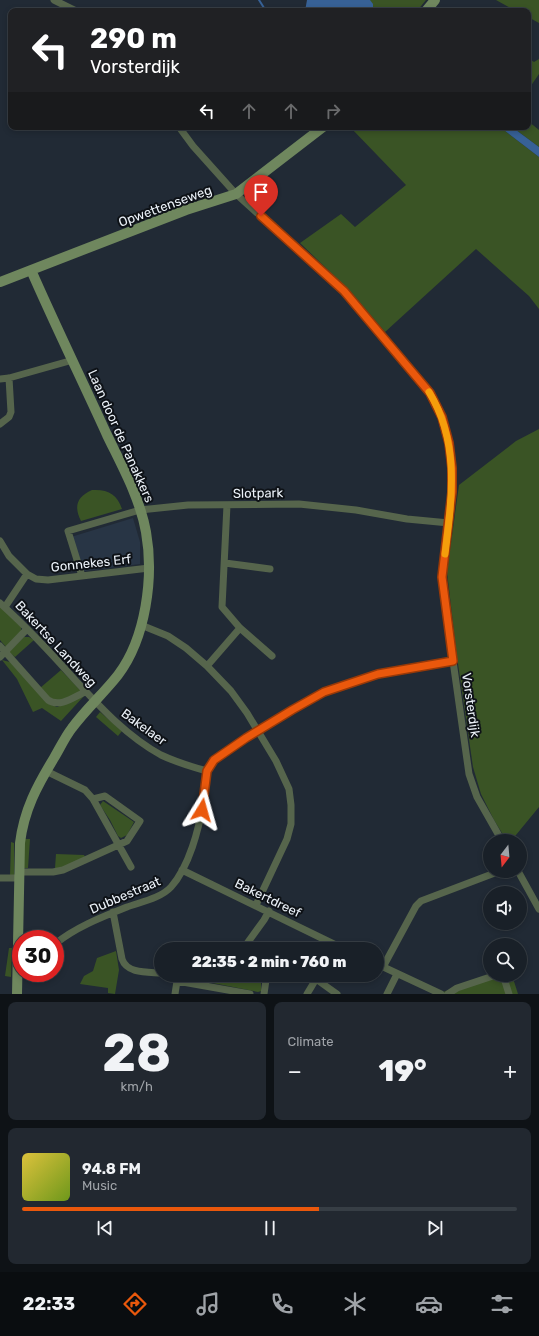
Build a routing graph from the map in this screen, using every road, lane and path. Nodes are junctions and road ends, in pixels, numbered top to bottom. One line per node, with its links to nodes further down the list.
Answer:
1 (54, 0): 3 (street)
2 (435, 0): 4 (street)
3 (70, 8)
4 (428, 8)
5 (181, 130): 7 (street, Vorsterdijk)
6 (319, 130): 7 (street, Opwettenseweg)
7 (236, 194): 8 (street, Opwettenseweg); 16 (street, Vorsterdijk)
8 (31, 270): 9 (street, Opwettenseweg); 10 (street, Laan door de Panakkers)
9 (0, 282)
10 (73, 360): 11 (street); 15 (street, Laan door de Panakkers)
11 (8, 378): 12 (street); 13 (street)
12 (0, 379)
13 (0, 424)
14 (227, 505): 15 (street, Slotpark); 16 (street, Slotpark); 18 (street)
15 (140, 510): 19 (street, Laan door de Panakkers); 22 (street, Slotpark)
16 (449, 523): 31 (street, Vorsterdijk)
17 (0, 541): 21 (street)
18 (225, 564): 20 (street); 25 (street)
19 (149, 568): 22 (street, Gonnekes Erf); 24 (street, Laan door de Panakkers)
20 (270, 569)
21 (27, 574): 22 (street, Gonnekes Erf); 23 (street)
22 (82, 576)
23 (2, 605): 26 (street, Bakertse Landweg)
24 (141, 625): 32 (street); 34 (street, Laan door de Panakkers)
25 (240, 628): 29 (street); 32 (street)
26 (27, 629): 28 (street); 33 (street, Bakertse Landweg)
27 (0, 646): 28 (street)
28 (6, 652): 30 (street); 33 (street)
29 (272, 656)
30 (0, 657)
31 (453, 661): 35 (street); 39 (street, Vorsterdijk)
32 (207, 666): 35 (street)
33 (85, 692): 34 (street, Bakertse Landweg)
34 (94, 702): 36 (street, Laan door de Panakkers); 37 (street, Bakelaer)
35 (258, 731): 37 (street); 47 (street)
36 (46, 771): 38 (street); 43 (street, Laan door de Panakkers)
37 (207, 771): 42 (street, Dubbestraat)
38 (93, 799): 40 (street); 40 (street)
39 (498, 834)
40 (119, 844): 41 (street); 43 (street)
41 (131, 867)
42 (182, 870): 47 (street, Bakertdreef); 50 (street, Dubbestraat)
43 (20, 875): 45 (street); 51 (street, Laan door de Panakkers)
44 (483, 877): 55 (street)
45 (0, 878)
46 (522, 878): 48 (street)
47 (256, 905): 49 (street, Bakertdreef)
48 (539, 909)
49 (269, 911): 53 (street); 54 (street, Bakertdreef)
50 (113, 912): 52 (street, Dubbestraat); 57 (street)
51 (19, 930)
52 (64, 938)
53 (248, 942)
54 (330, 942)
55 (384, 959)
56 (384, 968): 58 (street)
57 (154, 972)
58 (397, 974): 71 (street); 72 (street)
59 (483, 979): 73 (street)
60 (18, 982): 65 (street, Laan door de Panakkers)
61 (175, 982): 66 (street)
62 (197, 982): 67 (street)
63 (266, 982): 68 (street)
64 (505, 982): 74 (street)
65 (17, 994)
66 (175, 994)
67 (250, 994)
68 (264, 994)
69 (307, 994): 70 (street)
70 (337, 994)
71 (387, 994)
72 (441, 994)
73 (448, 994)
74 (509, 994)

